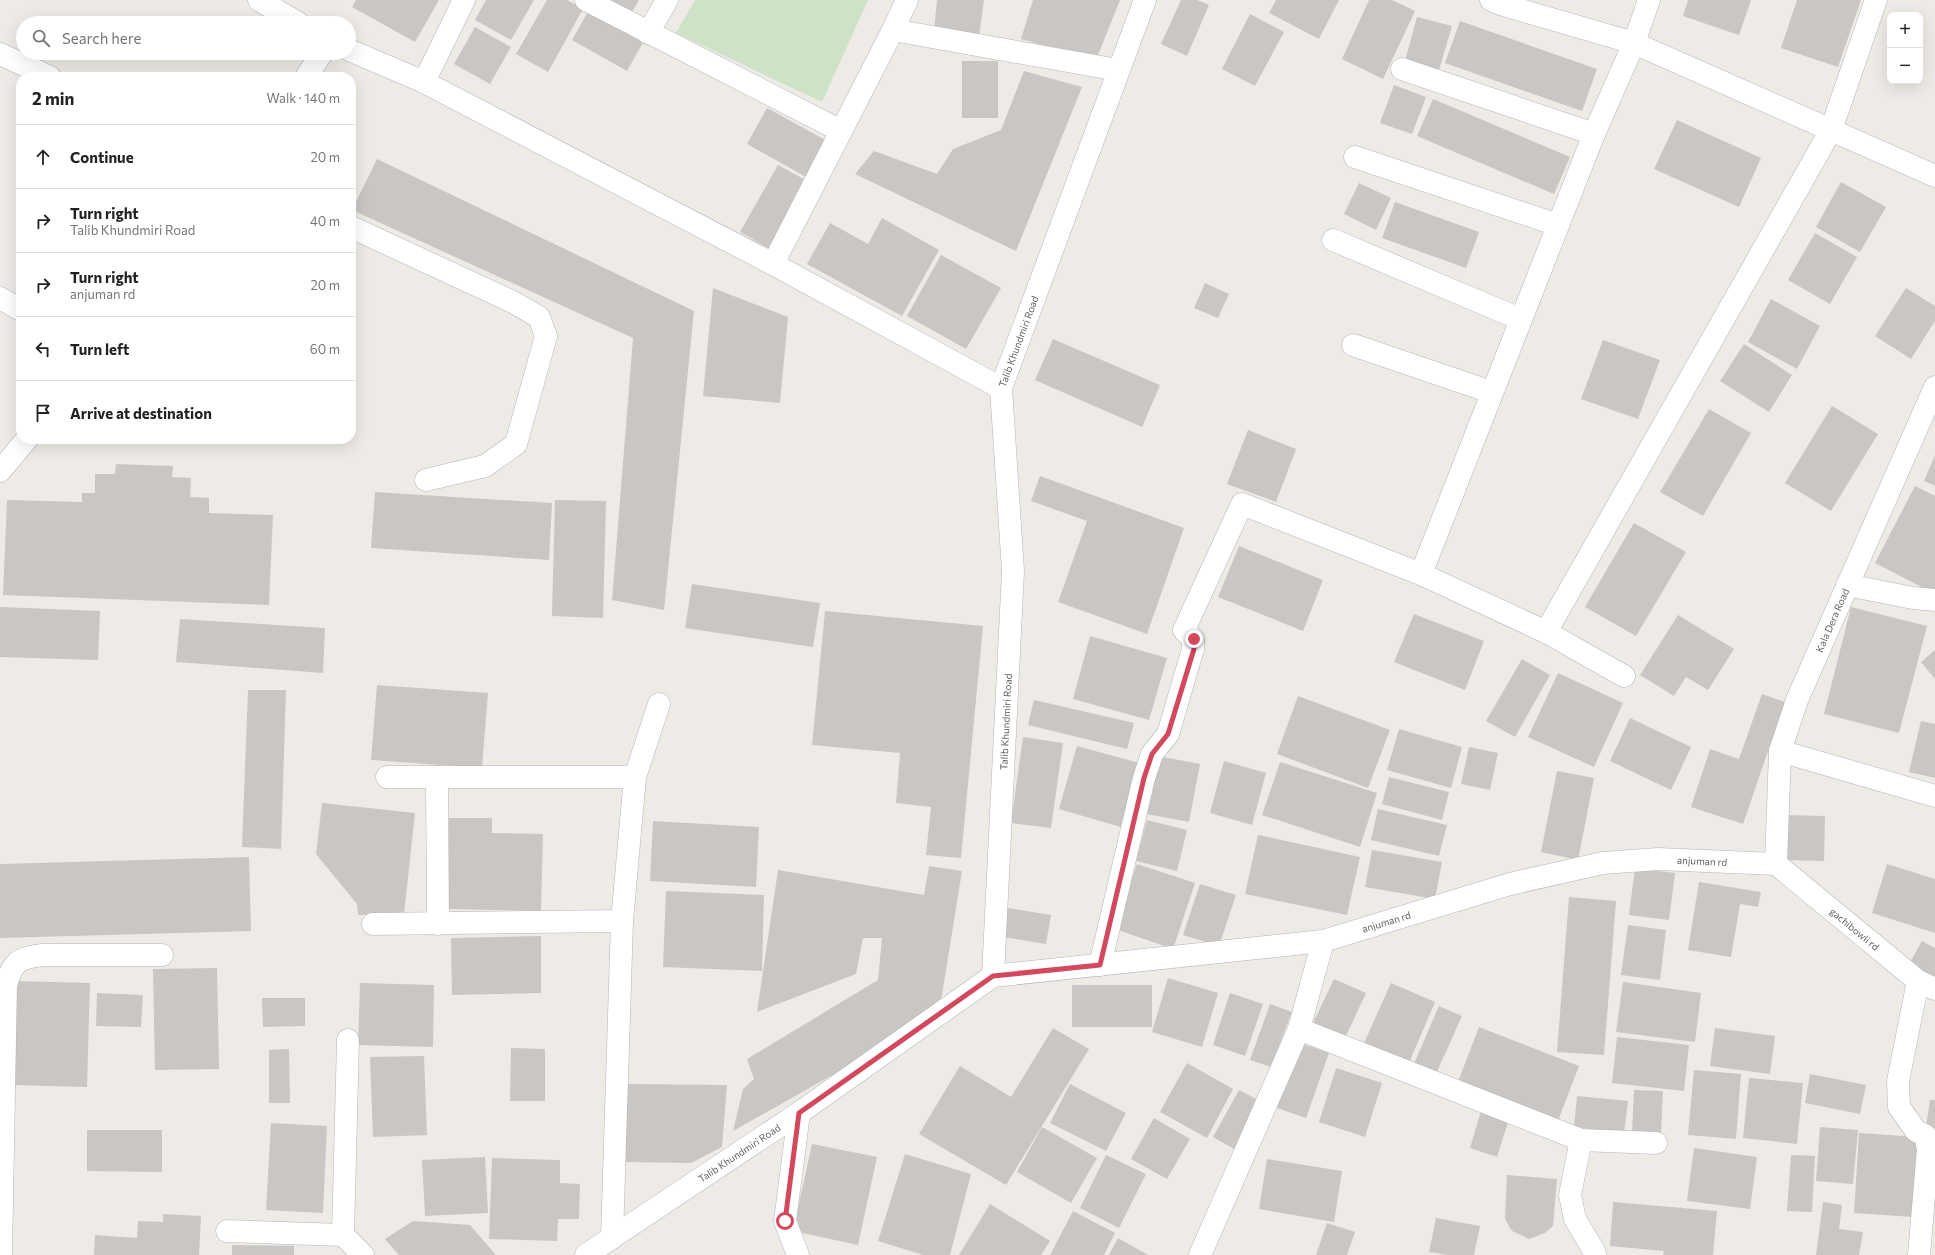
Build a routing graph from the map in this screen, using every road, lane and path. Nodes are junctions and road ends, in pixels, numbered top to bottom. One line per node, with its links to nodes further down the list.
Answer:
1 (259, 0): 10 (street)
2 (464, 0): 21 (street)
3 (586, 0): 12 (street)
4 (667, 0): 12 (street)
5 (907, 0): 11 (street)
6 (1145, 0): 18 (street, Talib Khundmiri Road)
7 (1649, 0): 13 (street)
8 (1876, 0): 22 (street)
9 (1498, 1): 13 (street)
10 (286, 16)
11 (893, 30): 18 (street); 23 (street)
12 (648, 33): 23 (street)
13 (1634, 43): 22 (street); 24 (street)
14 (356, 53): 21 (street)
15 (0, 54): 19 (street)
16 (317, 60): 20 (street)
17 (1402, 69): 24 (street)
18 (1118, 70): 36 (street, Talib Khundmiri Road)
19 (39, 72)
20 (309, 72)
21 (424, 82): 30 (street)
22 (1831, 130): 26 (street); 44 (street)
23 (841, 131): 30 (street)
24 (1594, 134): 27 (street)
25 (1355, 157): 27 (street)
26 (1935, 176)
27 (1558, 225): 33 (street)
28 (356, 229): 40 (street)
29 (1333, 240): 33 (street)
30 (773, 264): 36 (street)
31 (0, 298): 32 (street)
32 (16, 307)
33 (1520, 319): 37 (street)
34 (1353, 345): 37 (street)
35 (1935, 387): 42 (street, Kala Dera Road)
36 (1001, 388): 59 (street, Talib Khundmiri Road)
37 (1491, 392): 41 (street)
38 (23, 444): 39 (street)
39 (0, 471)
40 (426, 480)
41 (1421, 574): 44 (street); 58 (street)
42 (1848, 585): 43 (street); 47 (street, Kala Dera Road)
43 (1935, 600)
44 (1546, 632): 45 (street)
45 (1624, 676)
46 (659, 704): 50 (street)
47 (1780, 752): 51 (street); 52 (street, Kala Dera Road)
48 (387, 777): 49 (street)
49 (437, 777): 50 (street); 55 (street)
50 (635, 777): 53 (street)
51 (1935, 796)
52 (1776, 864): 56 (street, anjuman rd); 60 (street, gachibowli rd)
53 (622, 921): 55 (street); 68 (street)
54 (373, 924): 55 (street)
55 (438, 924)
56 (1323, 941): 58 (street, anjuman rd); 61 (street)
57 (162, 955): 69 (street)
58 (1100, 965): 59 (street, anjuman rd)
59 (993, 976): 63 (street, Talib Khundmiri Road)
60 (1926, 985): 75 (street)
61 (1299, 1029): 64 (street); 73 (street)
62 (348, 1040): 67 (street)
63 (799, 1113): 68 (street, Talib Khundmiri Road); 72 (street)
64 (1581, 1140): 65 (street); 74 (street)
65 (1656, 1142)
66 (226, 1231): 67 (street)
67 (343, 1235): 70 (street)
68 (612, 1238): 71 (street, Talib Khundmiri Road)
69 (1, 1255)
70 (363, 1255)
71 (586, 1255)
72 (798, 1255)
73 (1200, 1255)
74 (1594, 1255)
75 (1919, 1255)

